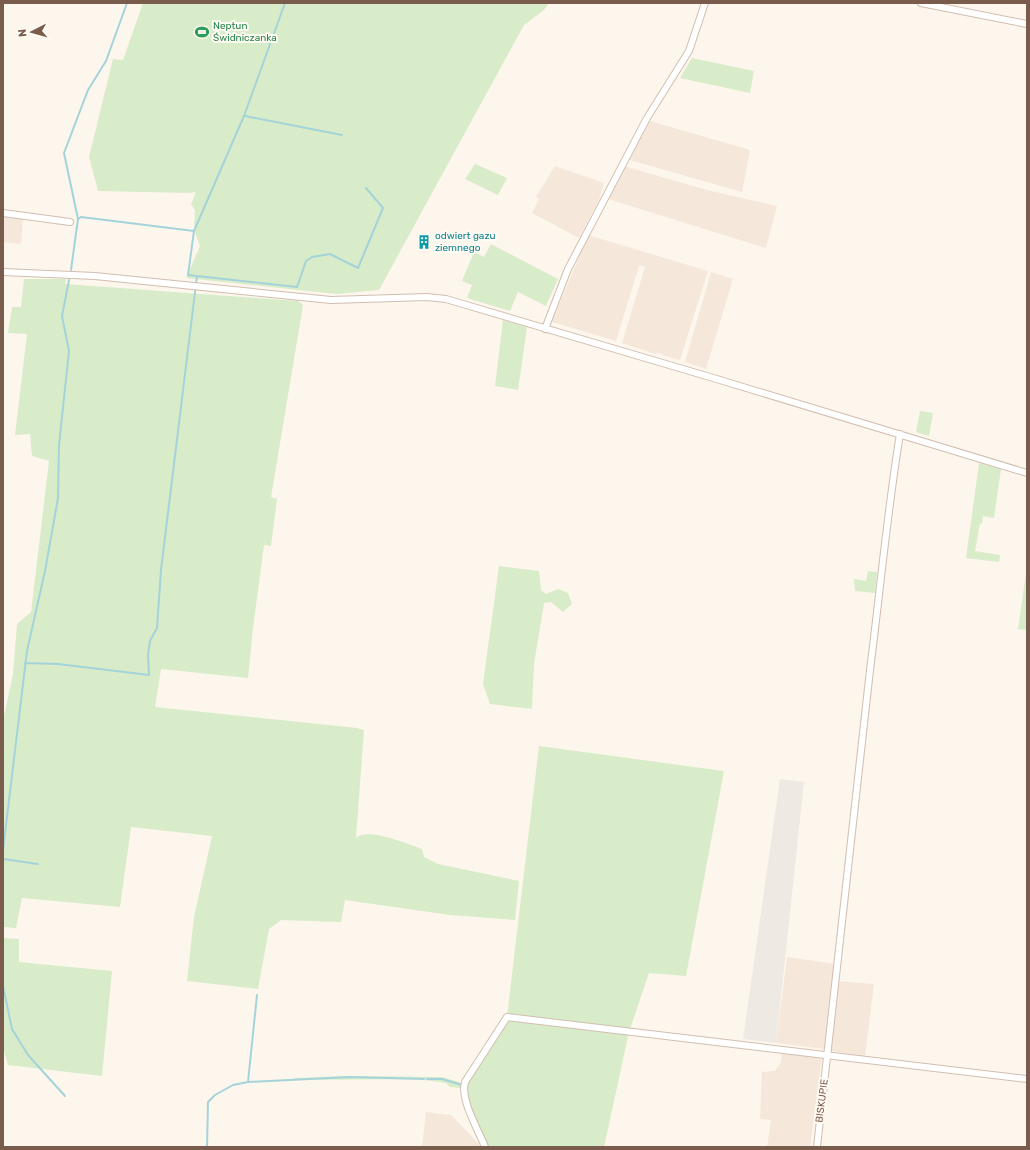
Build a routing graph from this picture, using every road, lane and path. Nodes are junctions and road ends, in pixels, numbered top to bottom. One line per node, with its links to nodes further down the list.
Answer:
1 (705, 3): 7 (street)
2 (921, 3): 3 (street)
3 (1027, 24)
4 (3, 213): 5 (street)
5 (70, 222)
6 (3, 272): 7 (street)
7 (545, 329): 8 (street)
8 (900, 434): 9 (street); 10 (street, BISKUPIE)
9 (1027, 473)
10 (827, 1055): 11 (street); 12 (street); 13 (street, BISKUPIE)
11 (1027, 1079)
12 (485, 1147)
13 (817, 1147)

